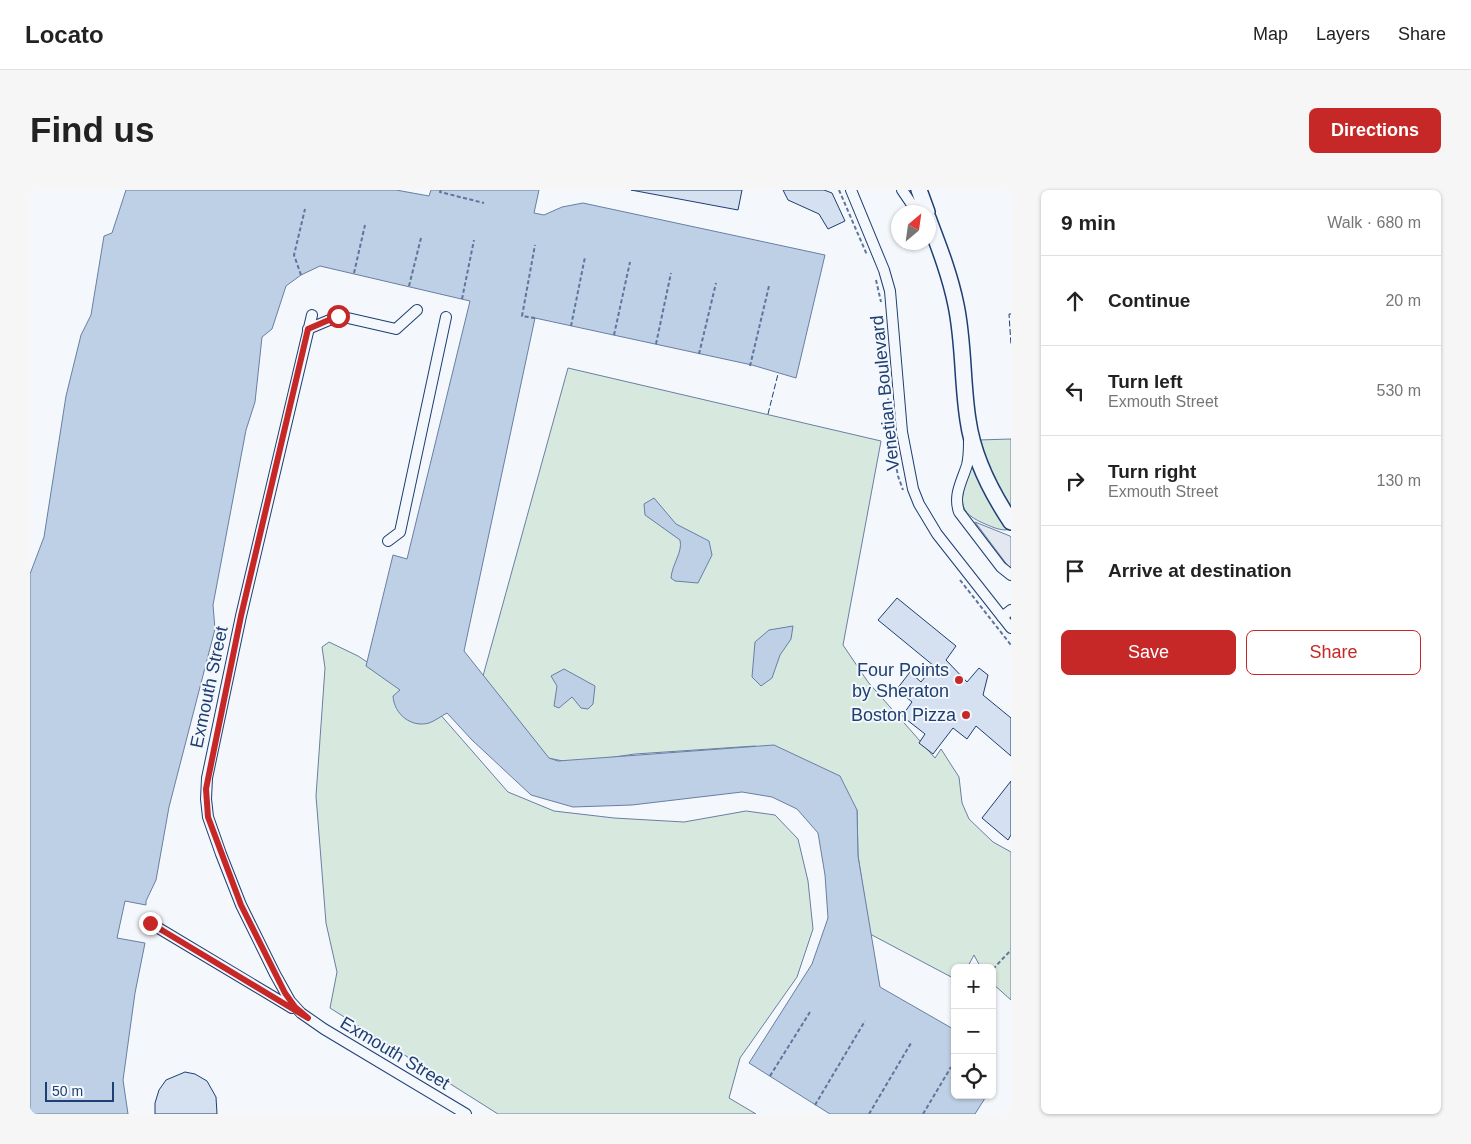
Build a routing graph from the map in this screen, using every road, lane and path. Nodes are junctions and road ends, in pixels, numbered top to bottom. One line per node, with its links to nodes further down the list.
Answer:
1 (441, 190): 5 (path)
2 (851, 190): 36 (street, Venetian Boulevard)
3 (902, 190): 4 (street)
4 (924, 202)
5 (484, 203)
6 (305, 209): 16 (path)
7 (365, 225): 14 (path)
8 (421, 238): 18 (path)
9 (474, 240): 20 (path)
10 (936, 243): 31 (highway)
11 (535, 245): 24 (path)
12 (585, 257): 25 (path)
13 (630, 262): 27 (path)
14 (354, 273)
15 (671, 273): 28 (path)
16 (301, 275)
17 (716, 283): 29 (path)
18 (409, 286)
19 (769, 286): 30 (path)
20 (462, 298)
21 (417, 310): 26 (street)
22 (312, 315): 26 (street, Exmouth Street)
23 (446, 317): 33 (street)
24 (535, 318)
25 (572, 326)
26 (308, 329): 42 (street, Exmouth Street)
27 (614, 335)
28 (656, 344)
29 (699, 354)
30 (750, 366)
31 (970, 430): 32 (highway); 34 (street)
32 (1011, 522)
33 (388, 541)
34 (1011, 575)
35 (1011, 610): 36 (street)
36 (1002, 617): 37 (street, Venetian Boulevard)
37 (1011, 628)
38 (150, 923): 42 (street, Exmouth Street)
39 (1011, 950): 40 (path)
40 (996, 966)
41 (810, 1012): 46 (path)
42 (308, 1018): 48 (street, Exmouth Street)
43 (865, 1021): 47 (path)
44 (911, 1043): 49 (path)
45 (951, 1067): 50 (path)
46 (770, 1076)
47 (815, 1105)
48 (466, 1114)
49 (869, 1114)
50 (923, 1114)

